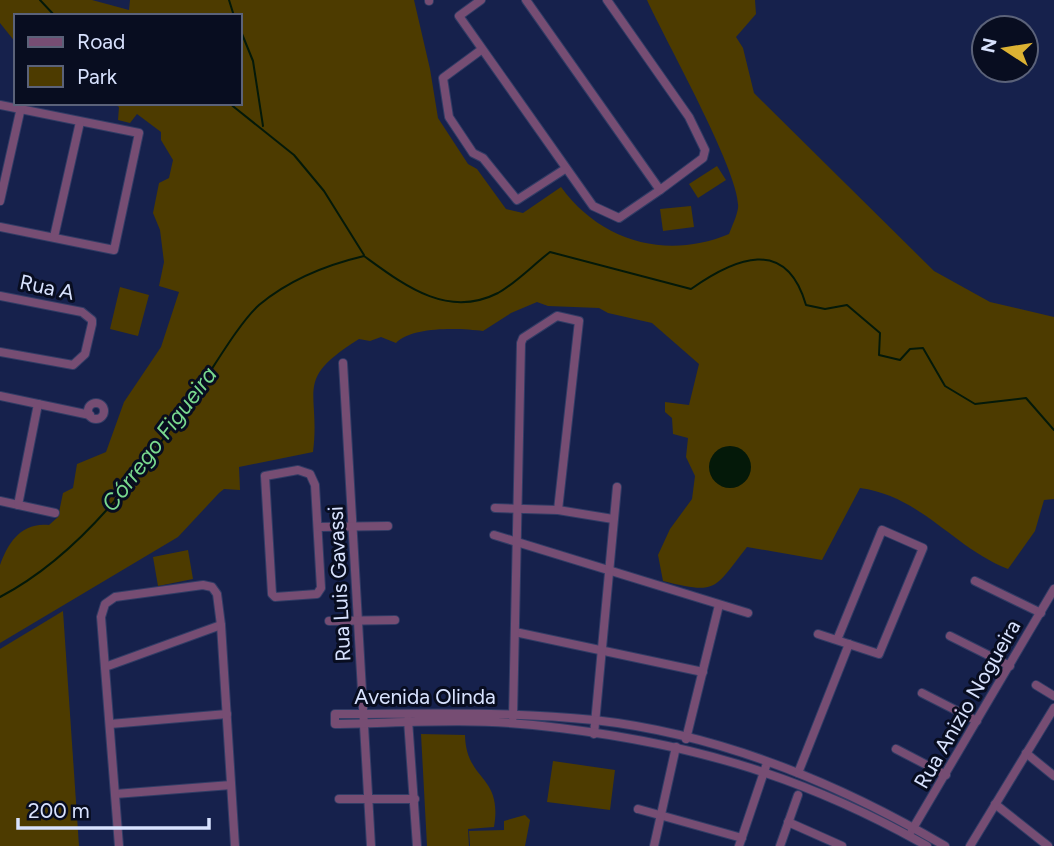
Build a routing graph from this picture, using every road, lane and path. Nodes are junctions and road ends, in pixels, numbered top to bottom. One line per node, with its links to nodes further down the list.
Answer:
1 (481, 0): 4 (street)
2 (526, 0): 9 (street)
3 (607, 0): 9 (street)
4 (481, 50): 8 (street); 8 (street)
5 (0, 105): 6 (street)
6 (21, 106): 7 (street); 10 (street)
7 (80, 122): 12 (street); 12 (street)
8 (565, 169): 9 (street)
9 (660, 190)
10 (0, 201)
11 (0, 227): 12 (street)
12 (54, 237)
13 (0, 296): 14 (street, Rua A)
14 (0, 352)
15 (343, 363): 27 (street, Rua Luis Gavassi)
16 (0, 396): 17 (street)
17 (38, 404): 18 (street); 21 (street)
18 (89, 412)
19 (617, 487): 26 (street)
20 (0, 501): 21 (street)
21 (18, 505): 25 (street)
22 (518, 507): 23 (street); 24 (street); 24 (street); 31 (street)
23 (495, 508)
24 (558, 510): 26 (street)
25 (55, 513)
26 (613, 519): 32 (street)
27 (353, 526): 28 (street); 29 (street); 38 (street, Rua Luis Gavassi)
28 (388, 526)
29 (319, 527): 29 (street)
30 (494, 535): 31 (street)
31 (517, 543): 32 (street); 42 (street)
32 (608, 572): 35 (street); 47 (street)
33 (975, 581): 37 (street)
34 (1054, 589): 37 (street, Rua Anizio Nogueira)
35 (719, 605): 36 (street); 50 (street)
36 (748, 613)
37 (1041, 613): 48 (street, Rua Anizio Nogueira)
38 (359, 620): 39 (street); 40 (street); 58 (street, Rua Luis Gavassi)
39 (395, 620)
40 (329, 621)
41 (221, 625): 49 (street); 49 (street); 55 (street)
42 (515, 632): 47 (street); 56 (street)
43 (818, 634): 45 (street)
44 (950, 636): 48 (street)
45 (837, 640): 46 (street); 46 (street)
46 (849, 644): 72 (street)
47 (602, 648): 50 (street); 59 (street)
48 (1010, 666): 60 (street, Rua Anizio Nogueira)
49 (105, 667): 61 (street)
50 (703, 671): 65 (street)
51 (1036, 685): 53 (street)
52 (922, 693): 60 (street)
53 (1054, 696)
54 (1054, 708): 69 (street)
55 (227, 714): 61 (street); 75 (street)
56 (513, 714): 57 (street, Avenida Olinda); 59 (street, Avenida Olinda); 62 (street)
57 (408, 718): 58 (street, Avenida Olinda); 62 (street, Avenida Olinda); 81 (street)
58 (364, 719): 80 (street, Rua Luis Gavassi)
59 (596, 720): 63 (street, Avenida Olinda); 64 (street)
60 (977, 722): 73 (street, Rua Anizio Nogueira)
61 (110, 724): 77 (street)
62 (513, 724): 64 (street, Avenida Olinda)
63 (642, 730): 65 (street, Avenida Olinda); 66 (street)
64 (594, 734): 66 (street, Avenida Olinda)
65 (686, 739): 70 (street, Avenida Olinda)
66 (640, 741): 67 (street, Avenida Olinda)
67 (676, 747): 71 (street, Avenida Olinda); 84 (street)
68 (896, 749): 73 (street)
69 (1026, 753): 74 (street); 82 (street)
70 (768, 761): 71 (street); 72 (street, Avenida Olinda)
71 (764, 771): 76 (street, Avenida Olinda); 87 (street)
72 (798, 773): 76 (street, Avenida Olinda)
73 (946, 775): 86 (street, Rua Anizio Nogueira)
74 (1054, 776)
75 (231, 785): 77 (street); 89 (street)
76 (824, 790): 86 (street, Avenida Olinda)
77 (115, 793): 88 (street)
78 (798, 795): 85 (street)
79 (339, 799): 80 (street)
80 (369, 799): 81 (street); 90 (street, Rua Luis Gavassi)
81 (415, 799): 91 (street)
82 (995, 804): 97 (street); 98 (street)
83 (638, 809): 84 (street)
84 (661, 815): 87 (street); 92 (street)
85 (788, 822): 93 (street); 94 (street)
86 (911, 832): 95 (street, Avenida Olinda); 96 (street, Avenida Olinda)
87 (740, 842)
88 (119, 846)
89 (235, 846)
90 (371, 846)
91 (417, 846)
92 (654, 846)
93 (780, 846)
94 (842, 846)
95 (927, 846)
96 (946, 846)
97 (970, 846)
98 (1048, 846)

